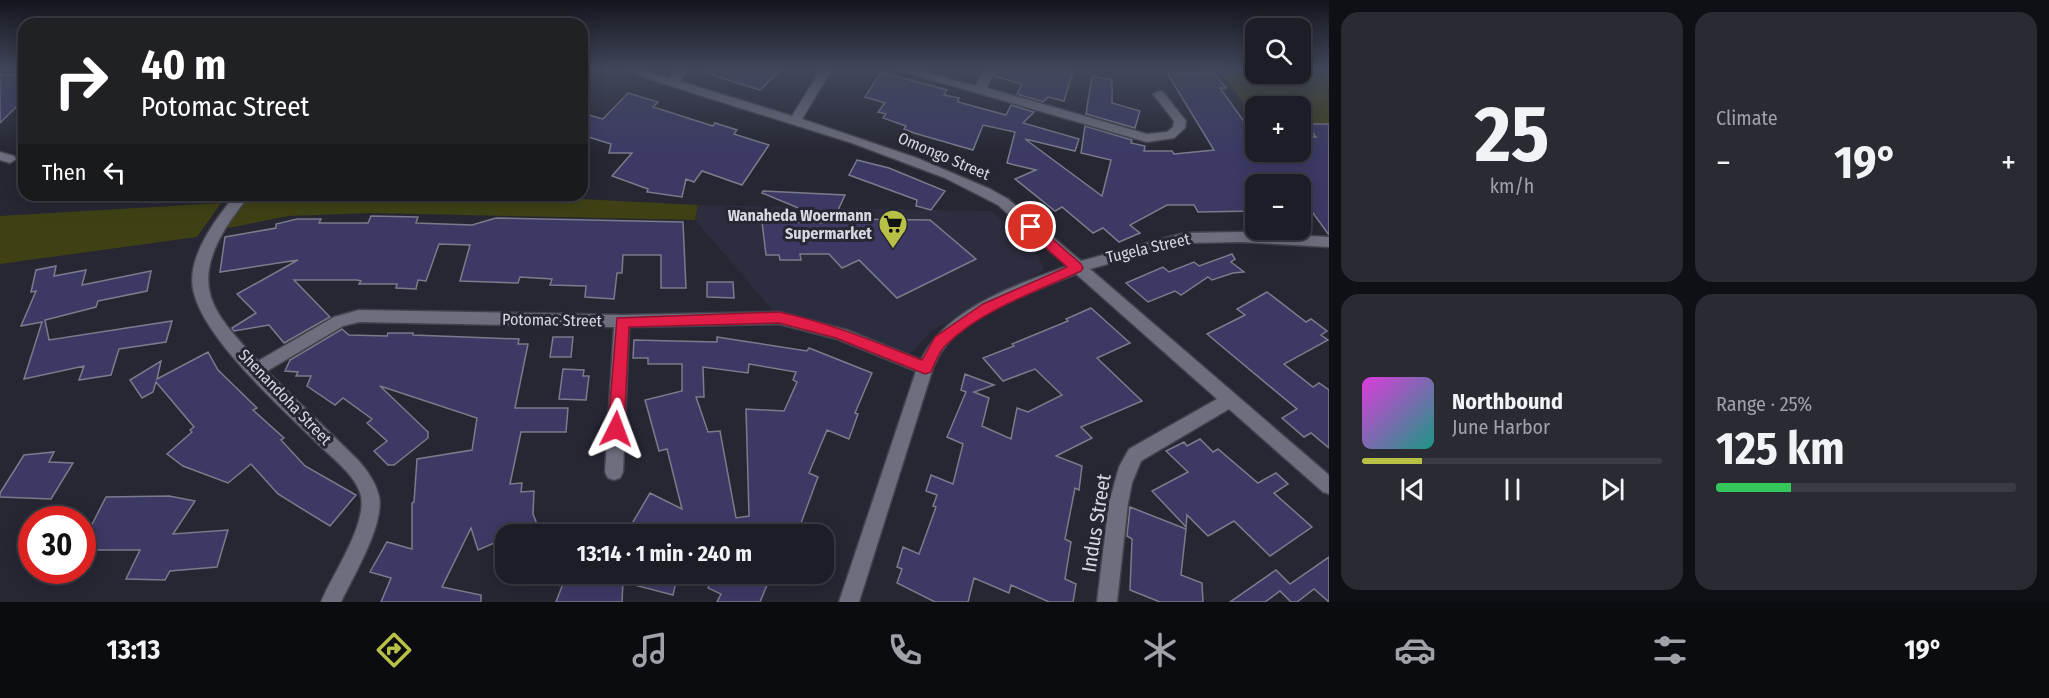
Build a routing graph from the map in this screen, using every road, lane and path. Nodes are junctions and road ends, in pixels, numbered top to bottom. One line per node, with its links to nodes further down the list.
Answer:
1 (718, 97): 5 (street, Omongo Street)
2 (809, 97): 5 (street)
3 (1005, 97): 4 (street)
4 (1161, 97)
5 (795, 120): 8 (street, Omongo Street)
6 (238, 201): 11 (street, Shenandoha Street)
7 (1329, 242): 8 (street, Tugela Street)
8 (1077, 268): 10 (street, Tugela Street); 12 (street, Omongo Street)
9 (622, 321): 10 (street, Potomac Street); 11 (street, Potomac Street); 13 (street)
10 (925, 368): 16 (street, Tugela Street)
11 (256, 370): 15 (street, Shenandoha Street)
12 (1229, 400): 14 (street, Omongo Street); 17 (street, Indus Street)
13 (614, 472)
14 (1329, 486)
15 (331, 602)
16 (849, 602)
17 (1107, 602)

